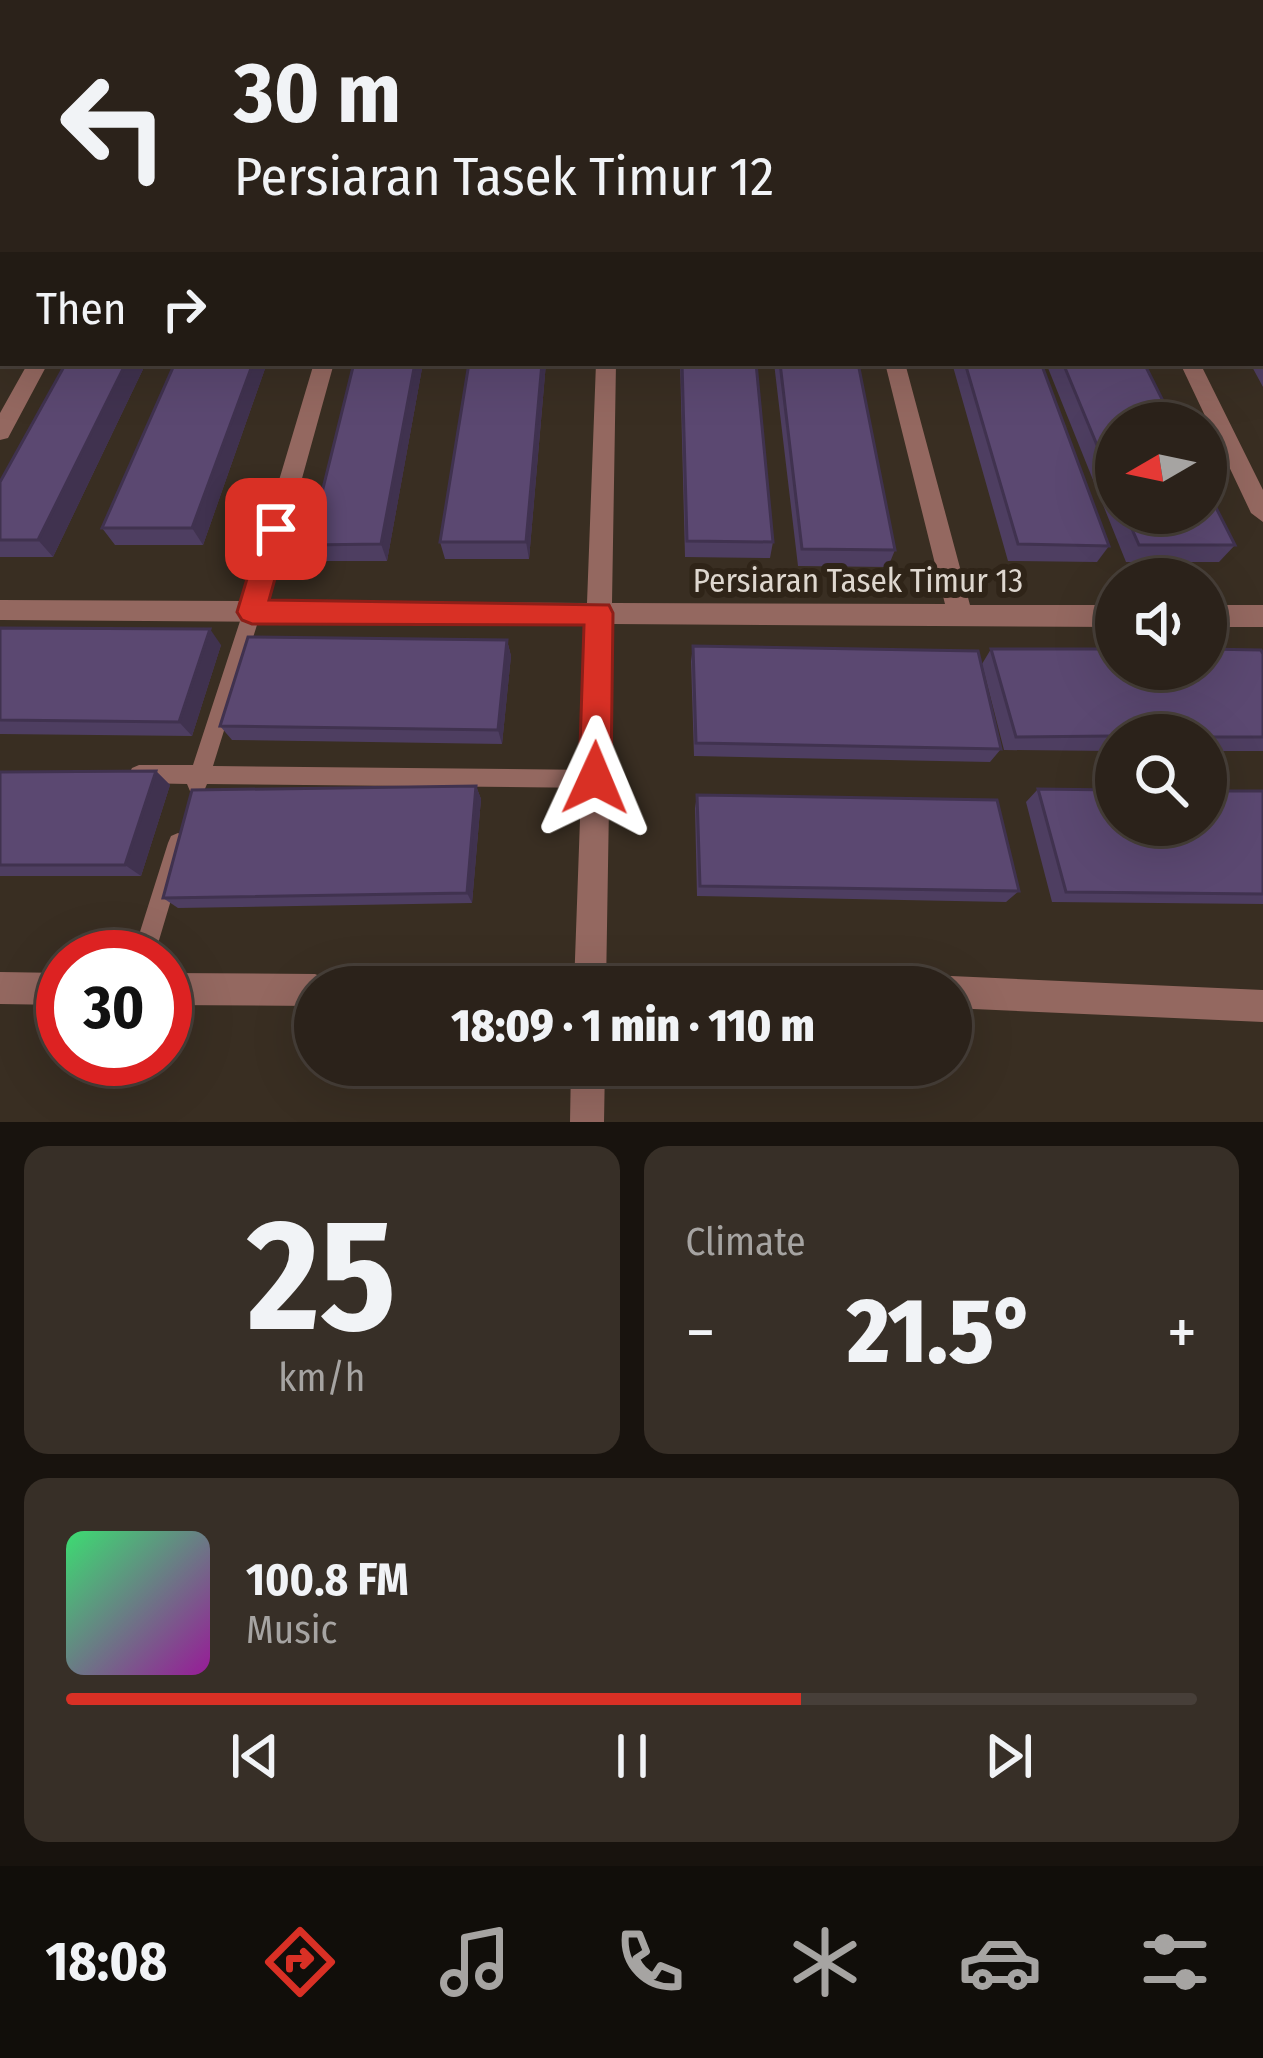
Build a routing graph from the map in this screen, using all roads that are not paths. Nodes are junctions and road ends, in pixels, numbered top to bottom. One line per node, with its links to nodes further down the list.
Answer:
1 (36, 366): 6 (street)
2 (323, 366): 9 (street)
3 (606, 366): 10 (street)
4 (896, 366): 11 (street)
5 (1191, 366): 7 (street)
6 (0, 432)
7 (1263, 513)
8 (0, 610): 9 (street, Persiaran Tasek Timur 13)
9 (252, 612): 10 (street, Persiaran Tasek Timur 13); 16 (lane)
10 (599, 613): 11 (street, Persiaran Tasek Timur 13); 17 (street)
11 (960, 615): 12 (street, Persiaran Tasek Timur 13)
12 (1095, 616)
13 (1227, 616): 14 (street)
14 (1263, 616)
15 (111, 774): 16 (lane)
16 (200, 774): 17 (lane); 18 (lane)
17 (595, 778): 21 (street)
18 (193, 797)
19 (186, 820): 20 (lane)
20 (151, 930)
21 (591, 966)
22 (0, 988): 23 (street)
23 (36, 988)
24 (192, 989): 25 (street)
25 (294, 990)
26 (972, 993): 27 (street)
27 (1263, 1006)
28 (588, 1086): 29 (street)
29 (587, 1122)

